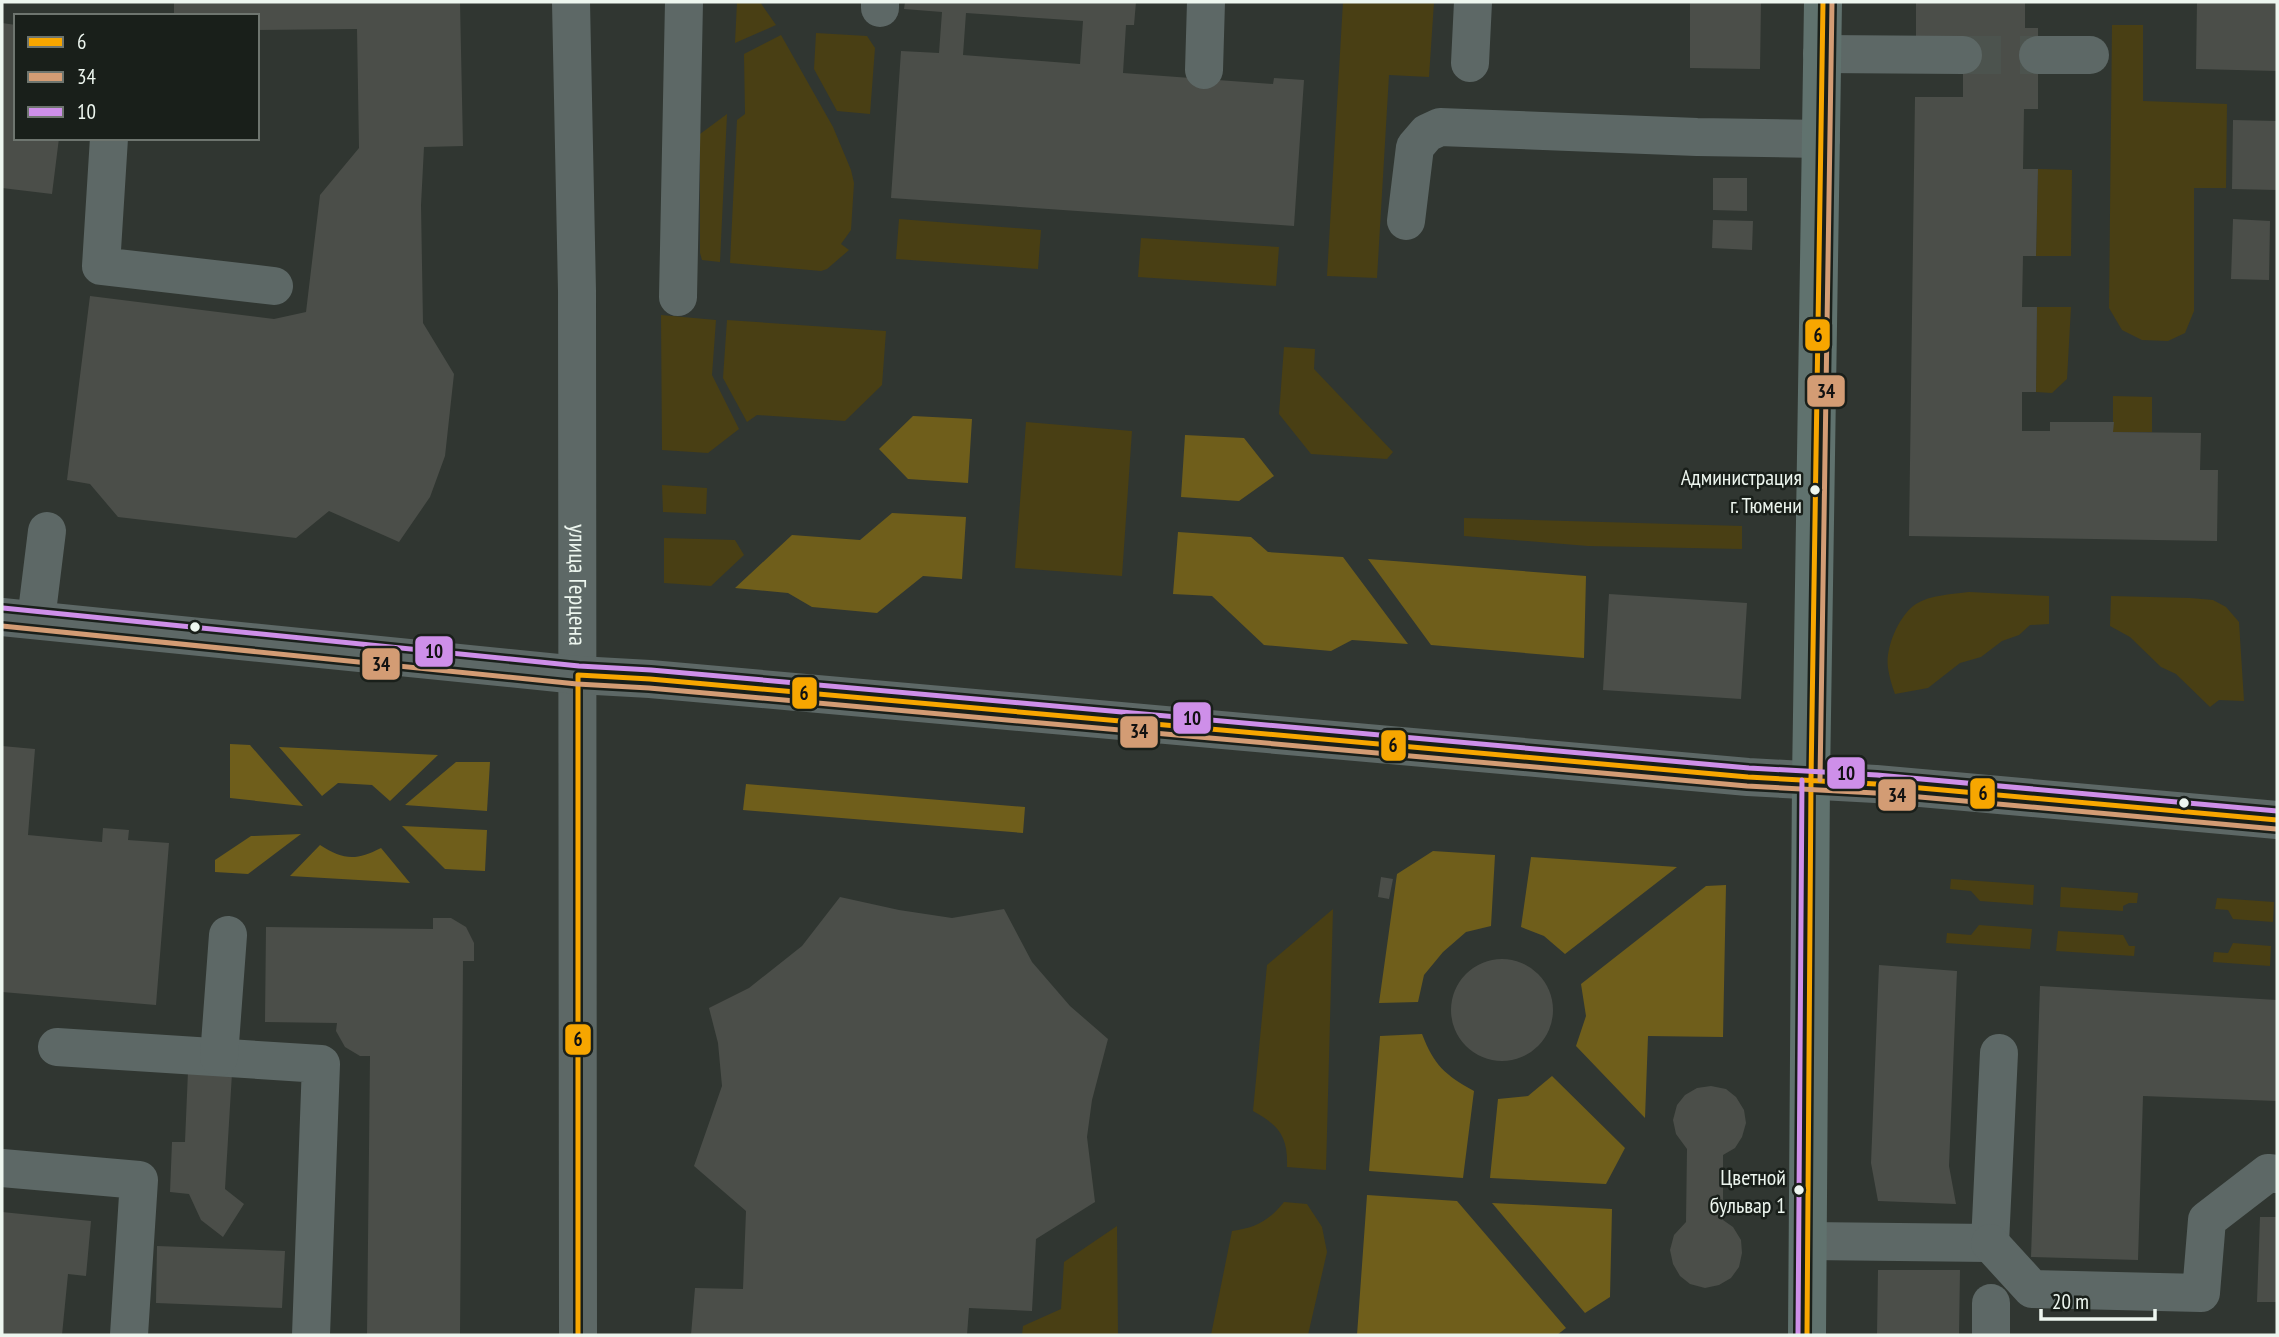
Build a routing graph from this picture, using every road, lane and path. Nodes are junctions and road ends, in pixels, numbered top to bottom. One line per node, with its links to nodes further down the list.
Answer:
1 (571, 2): 19 (street, улица Герцена)
2 (684, 2): 16 (street)
3 (1206, 2): 11 (street)
4 (1473, 2): 10 (street)
5 (1823, 2): 6 (main road)
6 (1822, 54): 7 (street); 12 (main road)
7 (1963, 55)
8 (2038, 55): 9 (street)
9 (2090, 55)
10 (1469, 63)
11 (1204, 70)
12 (1821, 139): 14 (street); 20 (main road)
13 (109, 140): 15 (street)
14 (1406, 221)
15 (274, 286)
16 (678, 297)
17 (47, 531): 18 (street)
18 (19, 619): 19 (street)
19 (578, 675): 20 (street); 32 (street, улица Герцена)
20 (1811, 780): 21 (street); 28 (main road)
21 (2277, 820)
22 (228, 935): 25 (street)
23 (57, 1047): 25 (street)
24 (1999, 1053): 29 (street)
25 (219, 1057): 31 (street)
26 (2, 1168): 30 (street)
27 (2277, 1174): 29 (street)
28 (1808, 1241): 29 (street); 33 (main road)
29 (1990, 1242)
30 (128, 1335)
31 (311, 1335)
32 (578, 1335)
33 (1808, 1335)

